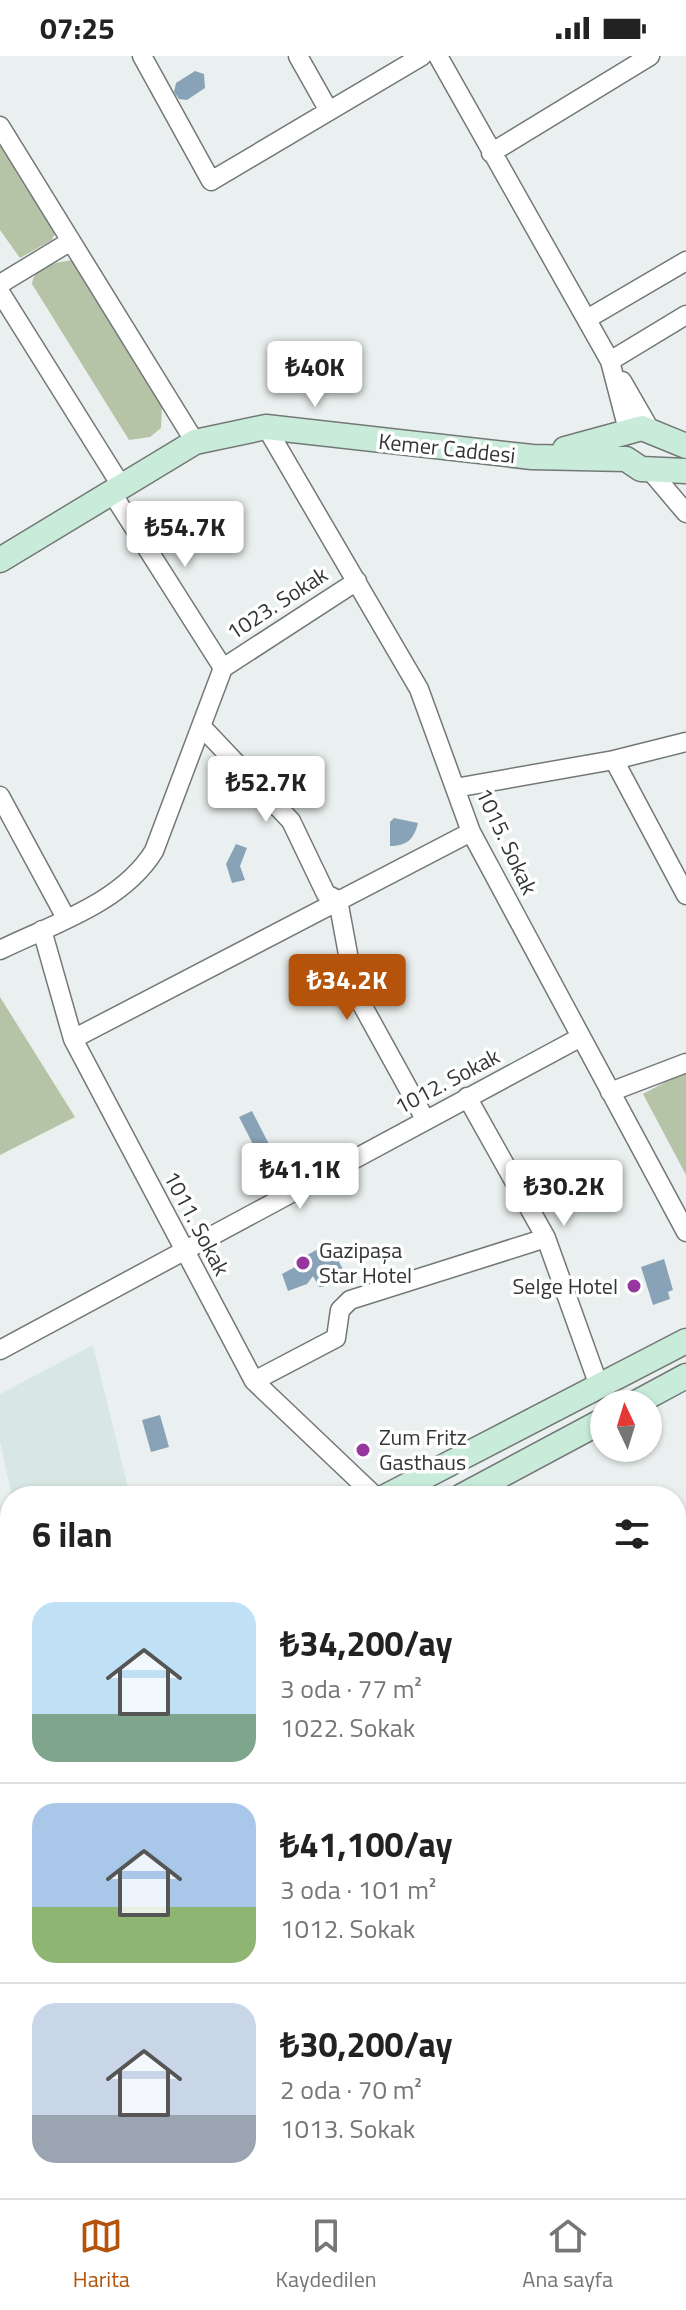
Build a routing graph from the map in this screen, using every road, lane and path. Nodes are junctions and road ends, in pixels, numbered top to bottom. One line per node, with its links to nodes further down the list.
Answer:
1 (142, 56): 6 (street)
2 (298, 56): 6 (street)
3 (422, 56): 6 (street)
4 (438, 56): 8 (street)
5 (650, 56): 8 (street)
6 (329, 111)
7 (0, 126): 9 (street)
8 (491, 153): 14 (street)
9 (71, 241): 11 (street); 18 (street)
10 (686, 261): 14 (street)
11 (0, 284)
12 (0, 292): 23 (street)
13 (686, 315): 15 (street)
14 (587, 319): 15 (street)
15 (610, 361): 17 (street)
16 (266, 427): 18 (street, Kemer Caddesi); 20 (street, Kemer Caddesi); 26 (street, 1015. Sokak)
17 (646, 434): 19 (street); 20 (street); 21 (street); 21 (street)
18 (195, 442): 23 (street, Kemer Caddesi)
19 (686, 446)
20 (532, 457): 21 (street, Kemer Caddesi)
21 (637, 464): 22 (street, Kemer Caddesi); 24 (street)
22 (686, 471)
23 (117, 490): 25 (street, Kemer Caddesi); 27 (street)
24 (686, 513)
25 (0, 560)
26 (357, 581): 27 (street, 1023. Sokak); 31 (street, 1015. Sokak)
27 (223, 668): 28 (street, 1023. Sokak)
28 (201, 726): 35 (street); 36 (street, 1023. Sokak)
29 (686, 742): 30 (street)
30 (614, 760): 31 (street); 34 (street)
31 (455, 788): 33 (street, 1015. Sokak)
32 (0, 796): 36 (street)
33 (471, 832): 35 (street); 39 (street, 1015. Sokak)
34 (686, 895)
35 (338, 900): 40 (street); 44 (street)
36 (66, 918): 37 (street, 1023. Sokak)
37 (42, 930): 38 (street, 1023. Sokak); 40 (street, 1011. Sokak)
38 (0, 950)
39 (581, 1037): 42 (street, 1015. Sokak); 43 (street, 1012. Sokak)
40 (73, 1039): 47 (street, 1011. Sokak)
41 (686, 1063): 42 (street)
42 (610, 1092): 45 (street, 1015. Sokak)
43 (467, 1097): 44 (street, 1012. Sokak); 46 (street)
44 (425, 1119): 47 (street, 1012. Sokak)
45 (686, 1232)
46 (546, 1238): 51 (street); 52 (street)
47 (184, 1250): 49 (street, 1012. Sokak); 51 (street, 1011. Sokak)
48 (686, 1341): 52 (street)
49 (0, 1350)
50 (686, 1376): 53 (street)
51 (254, 1381): 55 (street, 1011. Sokak)
52 (599, 1386): 56 (street)
53 (660, 1390)
54 (590, 1427): 57 (street)
55 (364, 1486)
56 (406, 1486)
57 (481, 1486)

